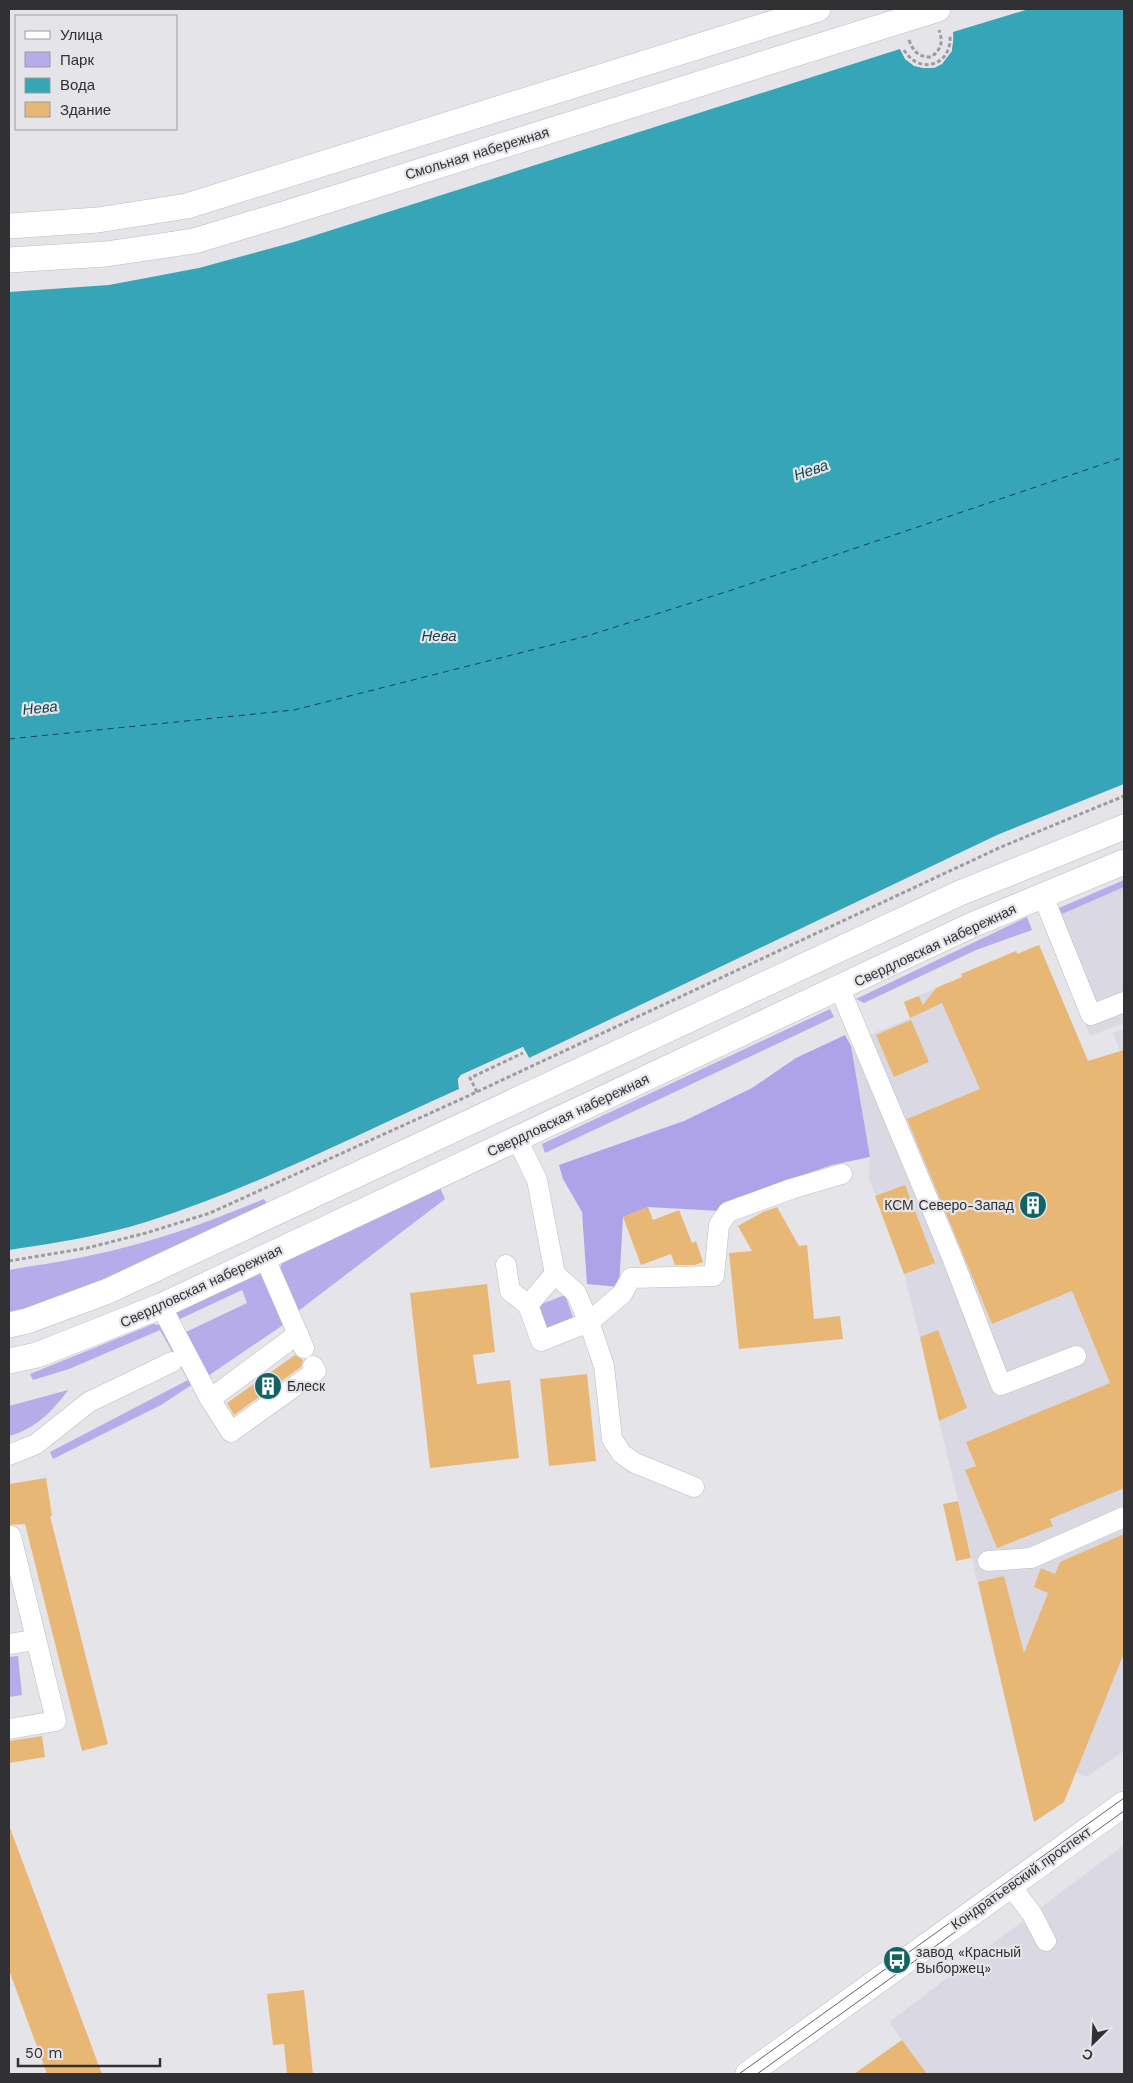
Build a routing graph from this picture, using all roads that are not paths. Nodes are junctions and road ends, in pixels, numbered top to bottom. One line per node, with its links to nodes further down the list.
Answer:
1 (818, 9): 3 (main road)
2 (938, 9): 4 (main road, Смольная набережная)
3 (9, 226)
4 (9, 260)
5 (1124, 827): 18 (main road)
6 (1124, 862): 7 (main road, Свердловская набережная)
7 (1042, 896): 8 (main road, Свердловская набережная); 9 (lane)
8 (840, 989): 10 (main road, Свердловская набережная); 20 (lane)
9 (1124, 1002)
10 (517, 1139): 12 (main road, Свердловская набережная); 14 (lane)
11 (842, 1174): 17 (lane)
12 (264, 1256): 16 (main road, Свердловская набережная); 19 (lane)
13 (506, 1265): 15 (lane)
14 (554, 1274): 15 (lane); 17 (lane)
15 (528, 1304): 17 (lane)
16 (161, 1306): 21 (main road, Свердловская набережная); 23 (lane)
17 (589, 1322): 25 (lane)
18 (9, 1325)
19 (305, 1349): 23 (lane); 23 (lane)
20 (1076, 1356)
21 (9, 1361)
22 (172, 1362): 24 (lane)
23 (210, 1399)
24 (9, 1455)
25 (694, 1488)
26 (1124, 1517): 28 (lane)
27 (9, 1537): 29 (lane)
28 (988, 1560)
29 (35, 1640): 30 (lane); 31 (lane)
30 (9, 1644)
31 (9, 1729)
32 (1124, 1804): 33 (main road, Кондратьевский проспект)
33 (1010, 1885): 34 (lane); 35 (main road, Кондратьевский проспект)
34 (1046, 1940)
35 (748, 2074)

